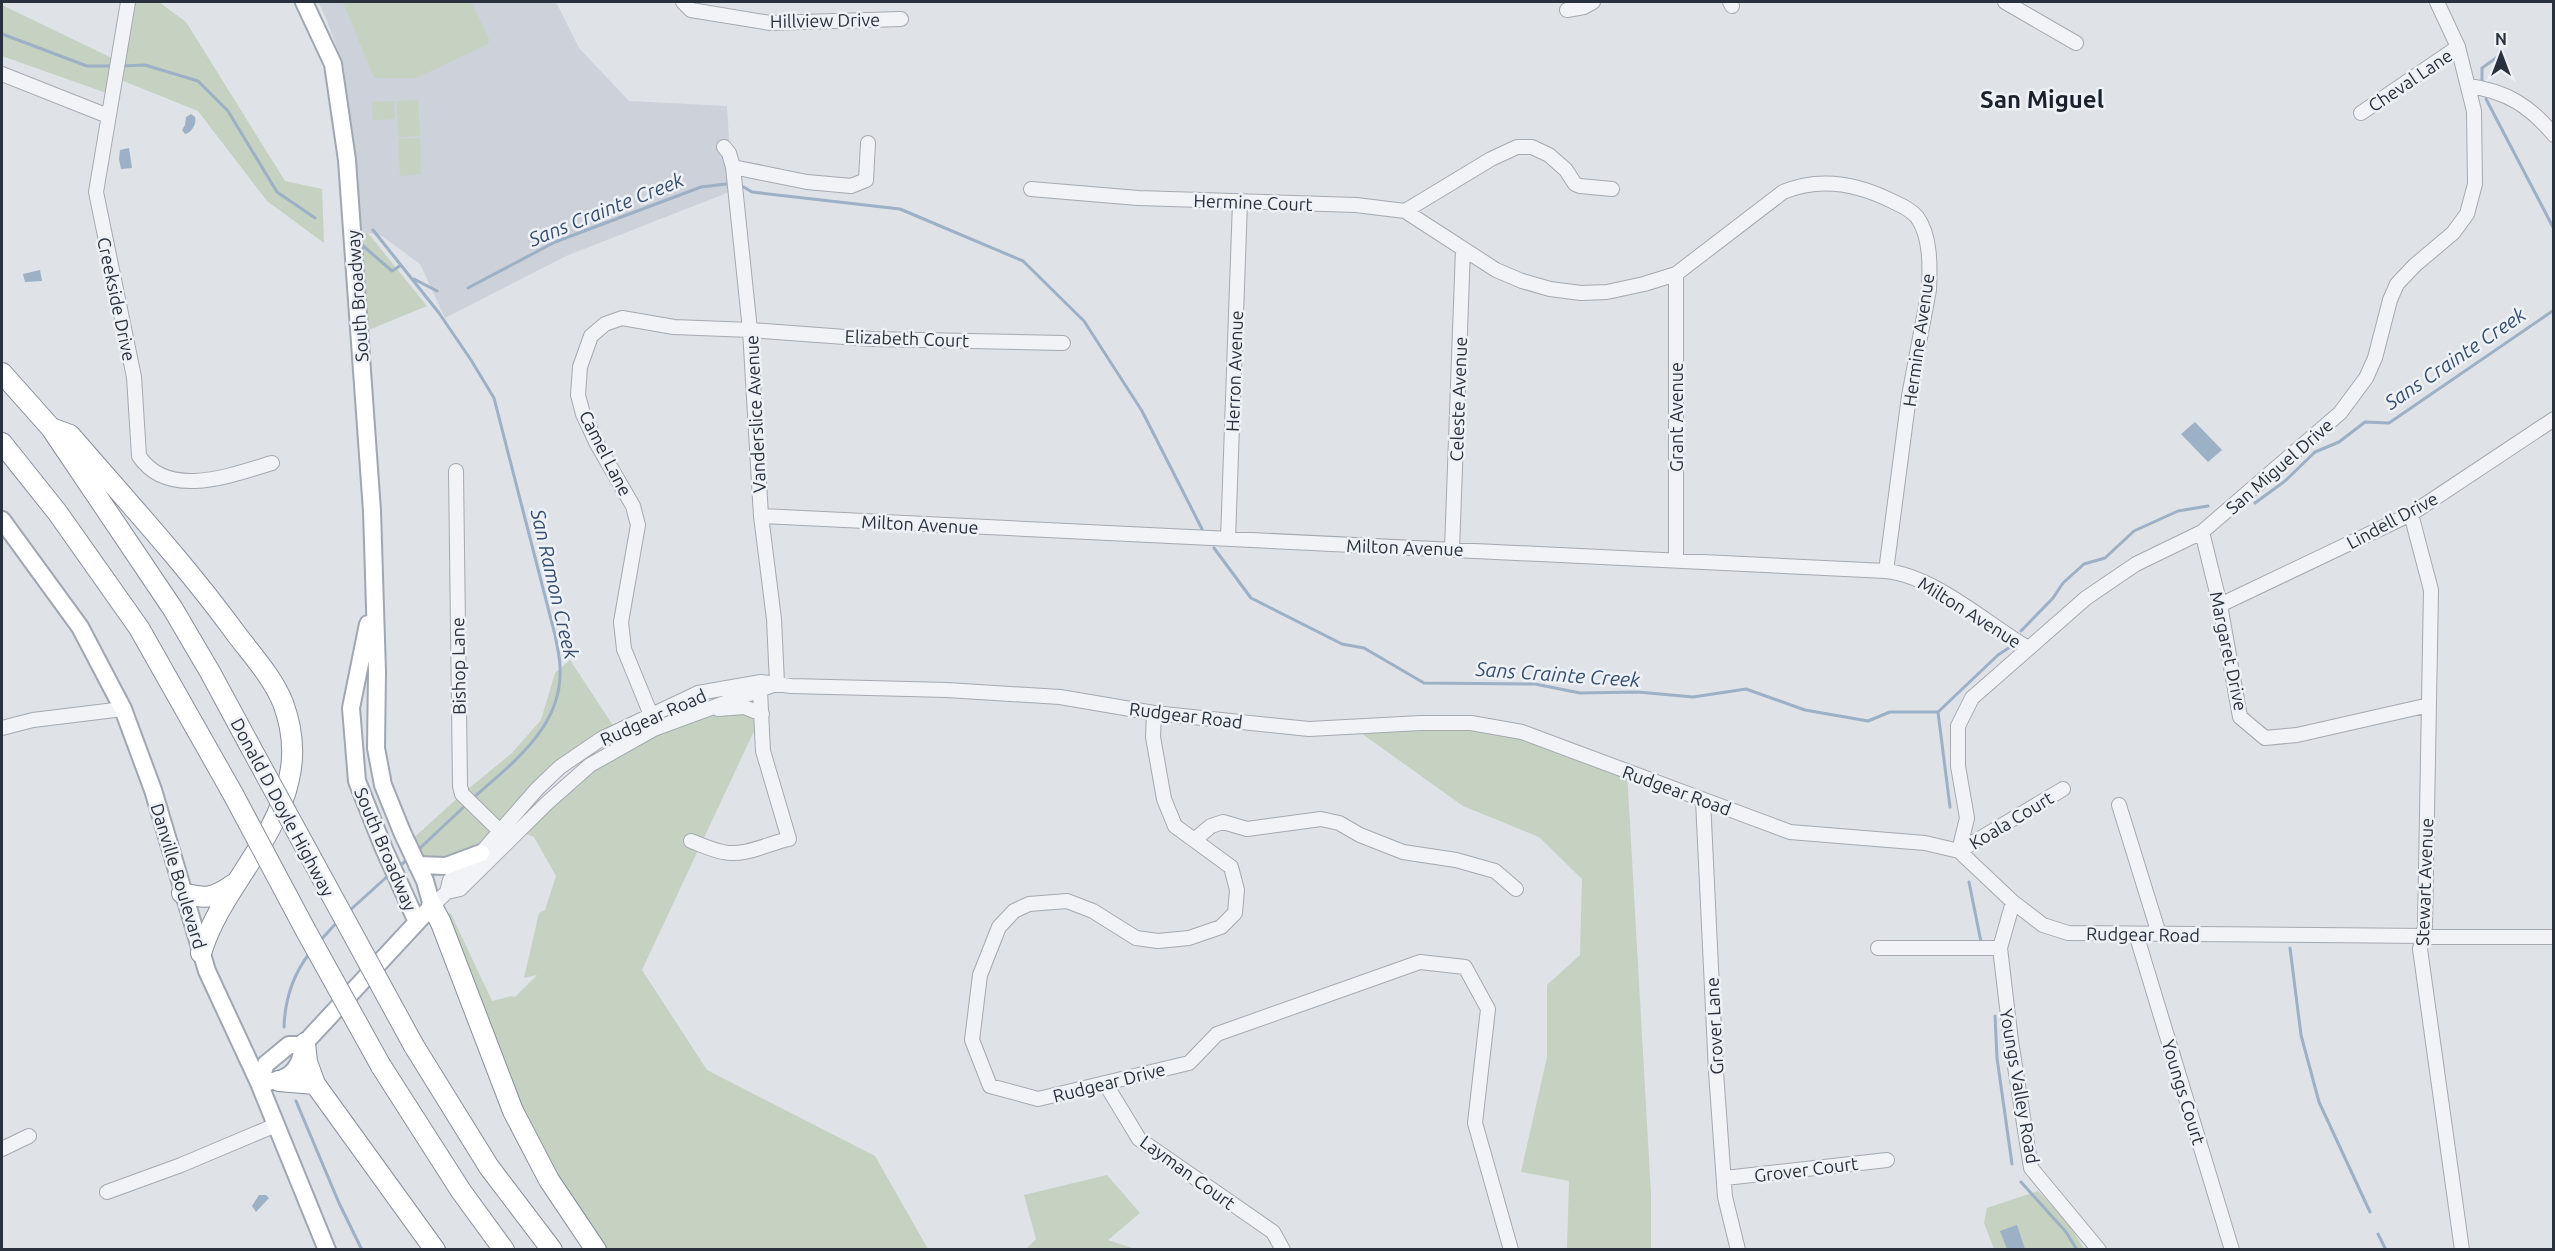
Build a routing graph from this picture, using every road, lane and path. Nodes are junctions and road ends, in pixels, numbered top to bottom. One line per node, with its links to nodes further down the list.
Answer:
1 (128, 2): 14 (street, Creekside Drive)
2 (304, 2): 41 (main road, South Broadway)
3 (683, 2): 8 (street, Hillview Drive)
4 (1593, 2): 7 (street)
5 (2005, 2): 9 (street)
6 (2437, 2): 10 (street, San Miguel Drive)
7 (1567, 10)
8 (901, 19)
9 (2076, 43)
10 (2458, 46): 12 (street, San Miguel Drive); 13 (street, Cheval Lane)
11 (2, 74): 14 (street)
12 (2469, 86): 15 (street); 36 (street, San Miguel Drive)
13 (2361, 113)
14 (108, 116): 31 (street, Creekside Drive)
15 (2553, 135)
16 (868, 143): 18 (street)
17 (724, 147): 18 (street, Vanderslice Avenue)
18 (733, 167): 25 (street, Vanderslice Avenue)
19 (1031, 189): 21 (street, Hermine Court)
20 (1612, 189): 22 (street)
21 (1240, 202): 22 (street, Hermine Court); 37 (street, Herron Avenue)
22 (1405, 211): 23 (street, Hermine Court)
23 (1463, 249): 24 (street, Hermine Avenue); 38 (street, Celeste Avenue)
24 (1676, 274): 39 (street, Grant Avenue); 40 (street, Hermine Avenue)
25 (750, 330): 26 (street, Elizabeth Court); 34 (street, Vanderslice Avenue); 51 (street, Camel Lane)
26 (1063, 343)
27 (2, 372): 29 (highway, Donald D Doyle Highway)
28 (2553, 419): 33 (street, Lindell Drive)
29 (51, 428): 64 (highway); 91 (highway, Donald D Doyle Highway, bridge)
30 (2, 443): 90 (highway, Donald D Doyle Highway, bridge)
31 (272, 463)
32 (456, 471): 57 (street, Bishop Lane)
33 (2411, 514): 42 (street, Lindell Drive); 46 (street, Stewart Avenue)
34 (761, 516): 37 (street, Milton Avenue); 44 (street, Vanderslice Avenue)
35 (2, 520): 47 (main road, Danville Boulevard)
36 (2202, 532): 42 (street, Margaret Drive); 43 (street, San Miguel Drive)
37 (1228, 539): 38 (street, Milton Avenue)
38 (1452, 549): 39 (street, Milton Avenue)
39 (1676, 560): 40 (street, Milton Avenue)
40 (1886, 571): 43 (street, Milton Avenue)
41 (374, 597): 63 (main road, South Broadway); 69 (main road, South Broadway)
42 (2220, 605): 46 (street, Margaret Drive)
43 (2028, 648): 61 (street, San Miguel Drive)
44 (777, 684): 45 (street, Rudgear Road); 49 (street, Rudgear Road); 51 (street, Rudgear Road)
45 (760, 692): 48 (street, Rudgear Road); 50 (street)
46 (2429, 705): 72 (street, Stewart Avenue)
47 (123, 709): 52 (street); 66 (main road, Danville Boulevard)
48 (707, 709): 50 (street); 53 (street, Rudgear Road)
49 (1154, 713): 55 (street, Rudgear Road); 58 (street, Rudgear Drive)
50 (762, 714): 60 (street)
51 (651, 715): 53 (street, Camel Lane); 57 (street, Rudgear Road)
52 (2, 728)
53 (654, 729): 59 (street, Rudgear Road)
54 (2063, 789): 61 (street, Koala Court)
55 (1703, 800): 61 (street, Rudgear Road); 86 (street, Grover Lane)
56 (2119, 805): 71 (street)
57 (499, 830): 59 (street, Bishop Lane); 62 (street, Rudgear Road)
58 (1194, 840): 65 (street); 80 (street, Rudgear Drive)
59 (510, 841): 62 (street, Rudgear Road)
60 (691, 841)
61 (1959, 851): 67 (street, Rudgear Road)
62 (482, 859): 63 (main road); 68 (street, Rudgear Road)
63 (417, 865): 68 (main road, South Broadway)
64 (238, 881): 66 (highway); 76 (highway)
65 (1516, 889)
66 (182, 893): 76 (main road, Danville Boulevard)
67 (2013, 902): 70 (street, Rudgear Road); 75 (street, Youngs Valley Road)
68 (432, 906): 69 (main road, Rudgear Road); 92 (highway)
69 (417, 922): 77 (main road, Rudgear Road)
70 (2136, 934): 71 (street, Rudgear Road); 97 (street, Youngs Court)
71 (2159, 934): 72 (street, Rudgear Road)
72 (2423, 937): 73 (street, Rudgear Road); 98 (street, Stewart Avenue)
73 (2553, 937)
74 (1878, 948): 75 (street)
75 (2000, 948): 96 (street, Youngs Valley Road)
76 (201, 953): 79 (main road, Danville Boulevard)
77 (304, 1044): 78 (main road, Rudgear Road); 79 (main road, Rudgear Road); 81 (highway)
78 (279, 1081): 79 (main road); 81 (highway)
79 (259, 1083): 82 (main road, Danville Boulevard)
80 (1105, 1083): 93 (street, Layman Court); 94 (street, Rudgear Drive)
81 (315, 1084): 89 (highway)
82 (276, 1125): 87 (street); 88 (main road, Danville Boulevard)
83 (29, 1136): 84 (street)
84 (2, 1149)
85 (1887, 1160): 86 (street, Grover Court)
86 (1725, 1178): 95 (street, Grover Lane)
87 (107, 1192)
88 (327, 1250)
89 (435, 1250)
90 (504, 1250)
91 (552, 1250)
92 (596, 1250)
93 (1283, 1250)
94 (1511, 1250)
95 (1738, 1250)
96 (2099, 1250)
97 (2232, 1250)
98 (2462, 1250)

